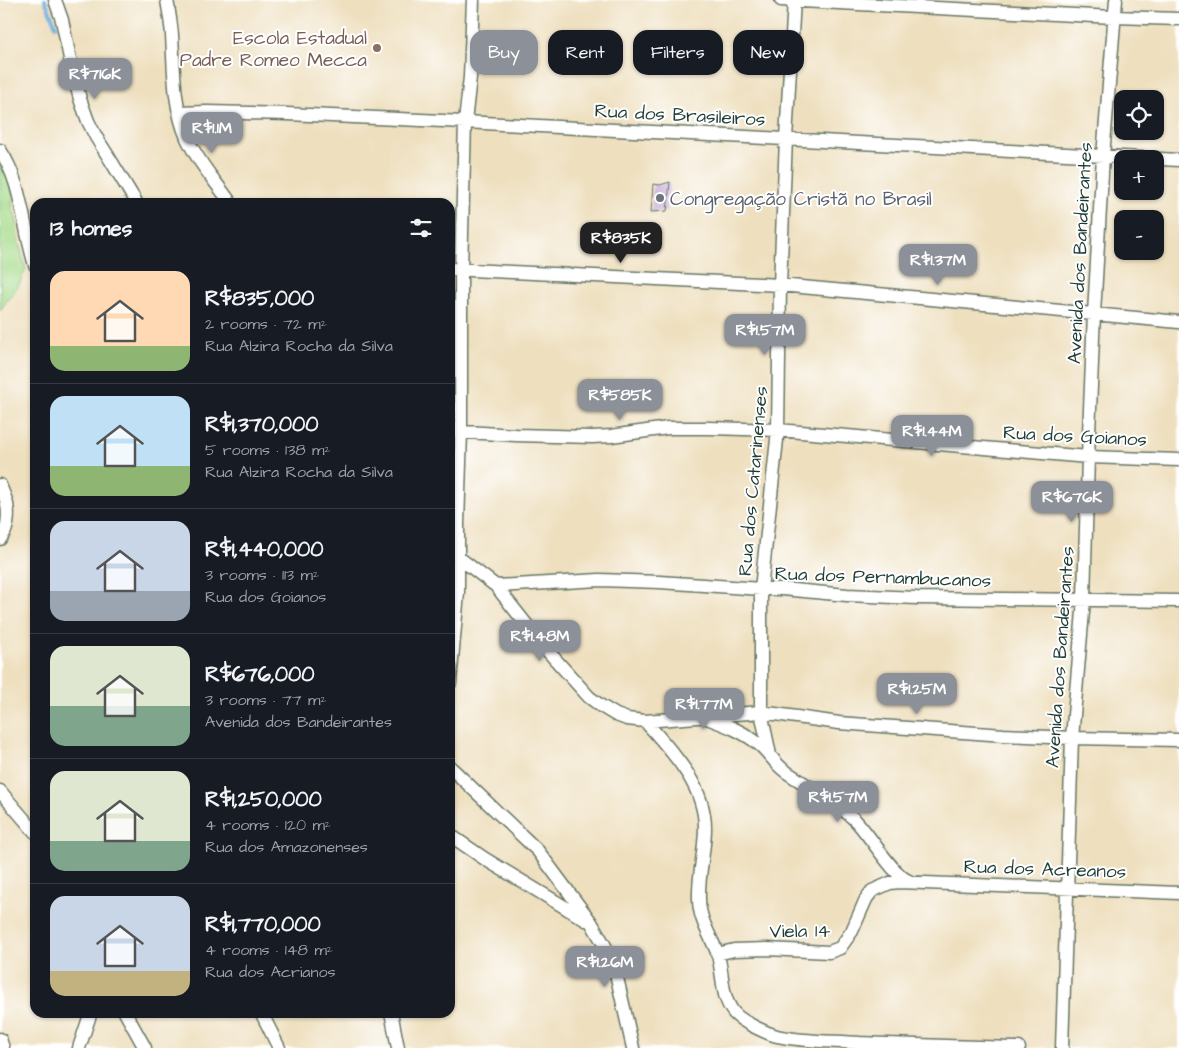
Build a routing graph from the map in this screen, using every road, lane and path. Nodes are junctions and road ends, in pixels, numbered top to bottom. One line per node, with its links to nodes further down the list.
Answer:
1 (55, 0): 15 (street)
2 (167, 0): 9 (street)
3 (473, 0): 10 (street)
4 (781, 0): 6 (street)
5 (1116, 0): 7 (street, Avenida dos Bandeirantes)
6 (794, 1): 7 (street); 11 (street, Rua dos Catarinenses)
7 (1114, 17): 8 (street); 13 (street, Avenida dos Bandeirantes)
8 (1179, 19)
9 (180, 113): 10 (street, Rua dos Brasileiros); 16 (street)
10 (465, 122): 11 (street, Rua dos Brasileiros); 18 (street)
11 (786, 139): 13 (street, Rua dos Brasileiros); 19 (street, Rua dos Catarinenses)
12 (0, 150): 17 (street)
13 (1103, 156): 14 (street, Rua dos Brasileiros); 20 (street, Avenida dos Bandeirantes)
14 (1179, 160)
15 (134, 198)
16 (227, 198)
17 (30, 247)
18 (455, 269): 19 (street); 23 (street)
19 (780, 285): 20 (street); 22 (street, Rua dos Catarinenses)
20 (1094, 314): 21 (street); 24 (street, Avenida dos Bandeirantes)
21 (1179, 322)
22 (778, 430): 23 (street, Rua dos Goianos); 24 (street, Rua dos Goianos); 32 (street, Rua dos Catarinenses)
23 (456, 431): 28 (street)
24 (1088, 457): 25 (street, Rua dos Goianos); 33 (street, Avenida dos Bandeirantes)
25 (1179, 460)
26 (0, 485): 27 (street)
27 (0, 539)
28 (455, 546)
29 (455, 555): 31 (street)
30 (455, 573): 35 (street)
31 (496, 586): 32 (street, Rua dos Pernambucanos); 38 (street)
32 (762, 589): 33 (street, Rua dos Pernambucanos); 36 (street, Rua dos Catarinenses)
33 (1084, 600): 34 (street, Rua dos Pernambucanos); 39 (street, Avenida dos Bandeirantes)
34 (1179, 601)
35 (455, 632)
36 (761, 712): 37 (street); 39 (street); 41 (street, Rua dos Catarinenses)
37 (704, 717): 38 (street); 41 (street)
38 (645, 721): 50 (street)
39 (1072, 738): 40 (street); 47 (street, Avenida dos Bandeirantes)
40 (1179, 740)
41 (770, 755): 46 (street)
42 (455, 772): 49 (street)
43 (0, 791): 44 (street)
44 (30, 826)
45 (455, 838): 49 (street)
46 (910, 881): 47 (street, Rua dos Acreanos); 50 (street, Viela 14)
47 (1067, 888): 48 (street, Rua dos Acreanos); 63 (street, Avenida dos Bandeirantes)
48 (1179, 893)
49 (591, 922): 61 (street)
50 (717, 954): 62 (street)
51 (89, 1018): 57 (street)
52 (128, 1018): 58 (street)
53 (264, 1018): 59 (street)
54 (392, 1018): 60 (street)
55 (0, 1038): 56 (street)
56 (3, 1048)
57 (78, 1048)
58 (145, 1048)
59 (279, 1048)
60 (398, 1048)
61 (633, 1048)
62 (1019, 1048)
63 (1062, 1048)

